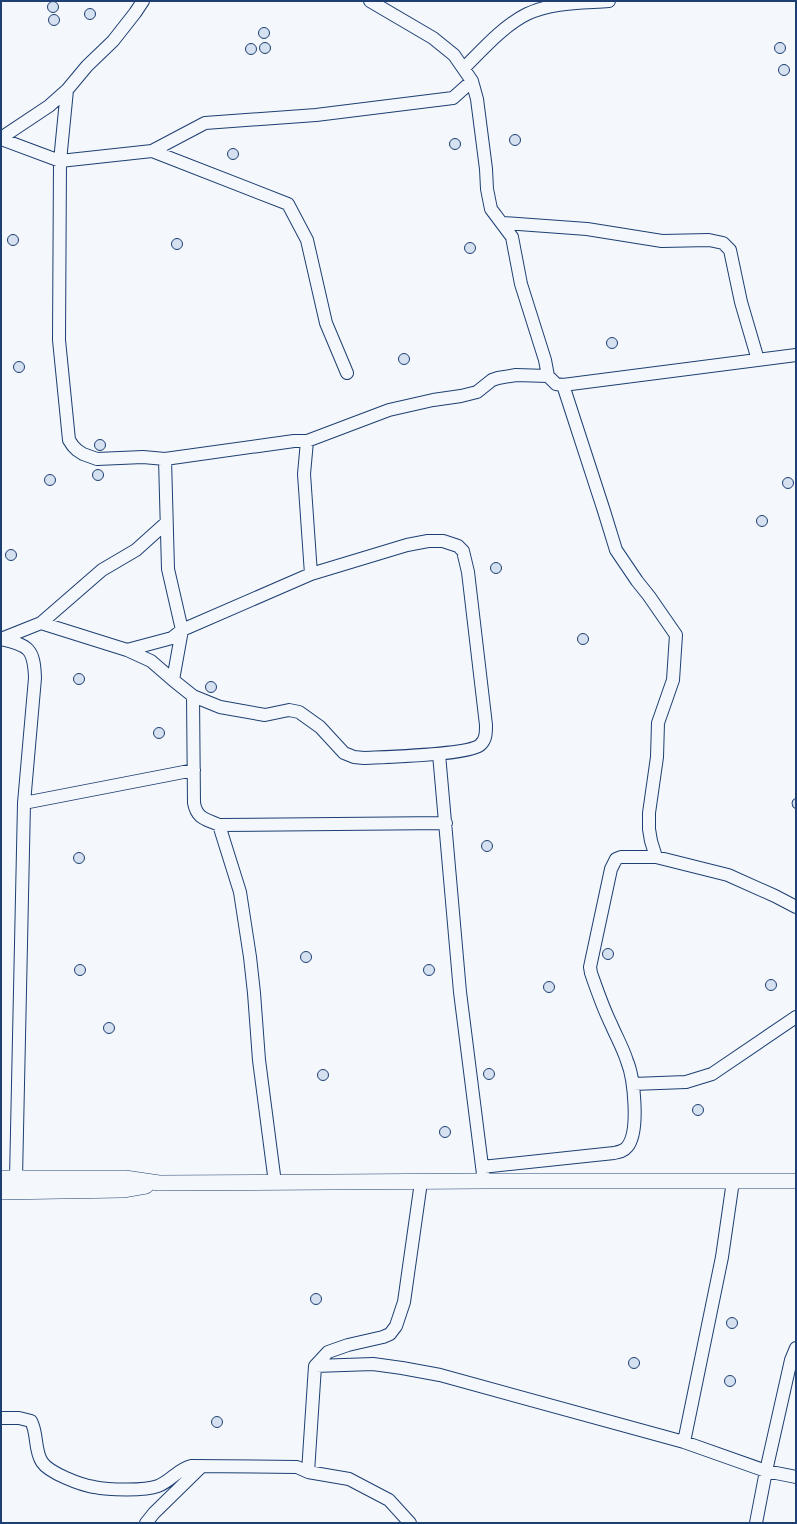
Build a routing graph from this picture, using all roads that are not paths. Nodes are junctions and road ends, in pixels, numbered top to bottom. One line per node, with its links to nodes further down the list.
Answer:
1 (143, 1): 6 (street)
2 (370, 1): 4 (street)
3 (609, 1): 4 (street)
4 (464, 68): 5 (street)
5 (472, 81): 8 (street); 10 (street)
6 (67, 90): 7 (street); 9 (street)
7 (1, 139): 9 (street)
8 (152, 151): 9 (street); 13 (street)
9 (60, 161): 17 (street)
10 (503, 223): 12 (street); 14 (street)
11 (796, 355): 12 (street)
12 (758, 360): 15 (street)
13 (347, 374)
14 (548, 376): 15 (street); 16 (street)
15 (563, 385): 31 (street)
16 (307, 441): 17 (street); 19 (street)
17 (165, 459): 18 (street)
18 (166, 523): 20 (street); 21 (street)
19 (311, 574): 21 (street); 26 (street)
20 (41, 623): 22 (street); 23 (street)
21 (182, 630): 23 (street); 24 (street)
22 (1, 639): 28 (street)
23 (127, 650): 24 (street)
24 (173, 680): 25 (street)
25 (192, 696): 26 (street); 27 (street)
26 (439, 754): 29 (street)
27 (194, 770): 28 (street); 30 (street)
28 (24, 803): 39 (street)
29 (446, 823): 30 (street); 35 (street)
30 (219, 825): 40 (street)
31 (656, 856): 32 (street); 34 (street)
32 (796, 907)
33 (796, 1017): 34 (street)
34 (633, 1084): 35 (street)
35 (483, 1174): 36 (street); 38 (street)
36 (732, 1181): 37 (street); 45 (street)
37 (796, 1181)
38 (421, 1182): 40 (street); 43 (street)
39 (12, 1183): 40 (street); 41 (street)
40 (275, 1183)
41 (1, 1192)
42 (796, 1348): 47 (street)
43 (316, 1366): 45 (street); 48 (street)
44 (1, 1418): 46 (street)
45 (684, 1442): 47 (street)
46 (202, 1466): 48 (street); 50 (street)
47 (766, 1471): 49 (street); 52 (street)
48 (308, 1472): 51 (street)
49 (796, 1477)
50 (146, 1523)
51 (410, 1523)
52 (756, 1523)

